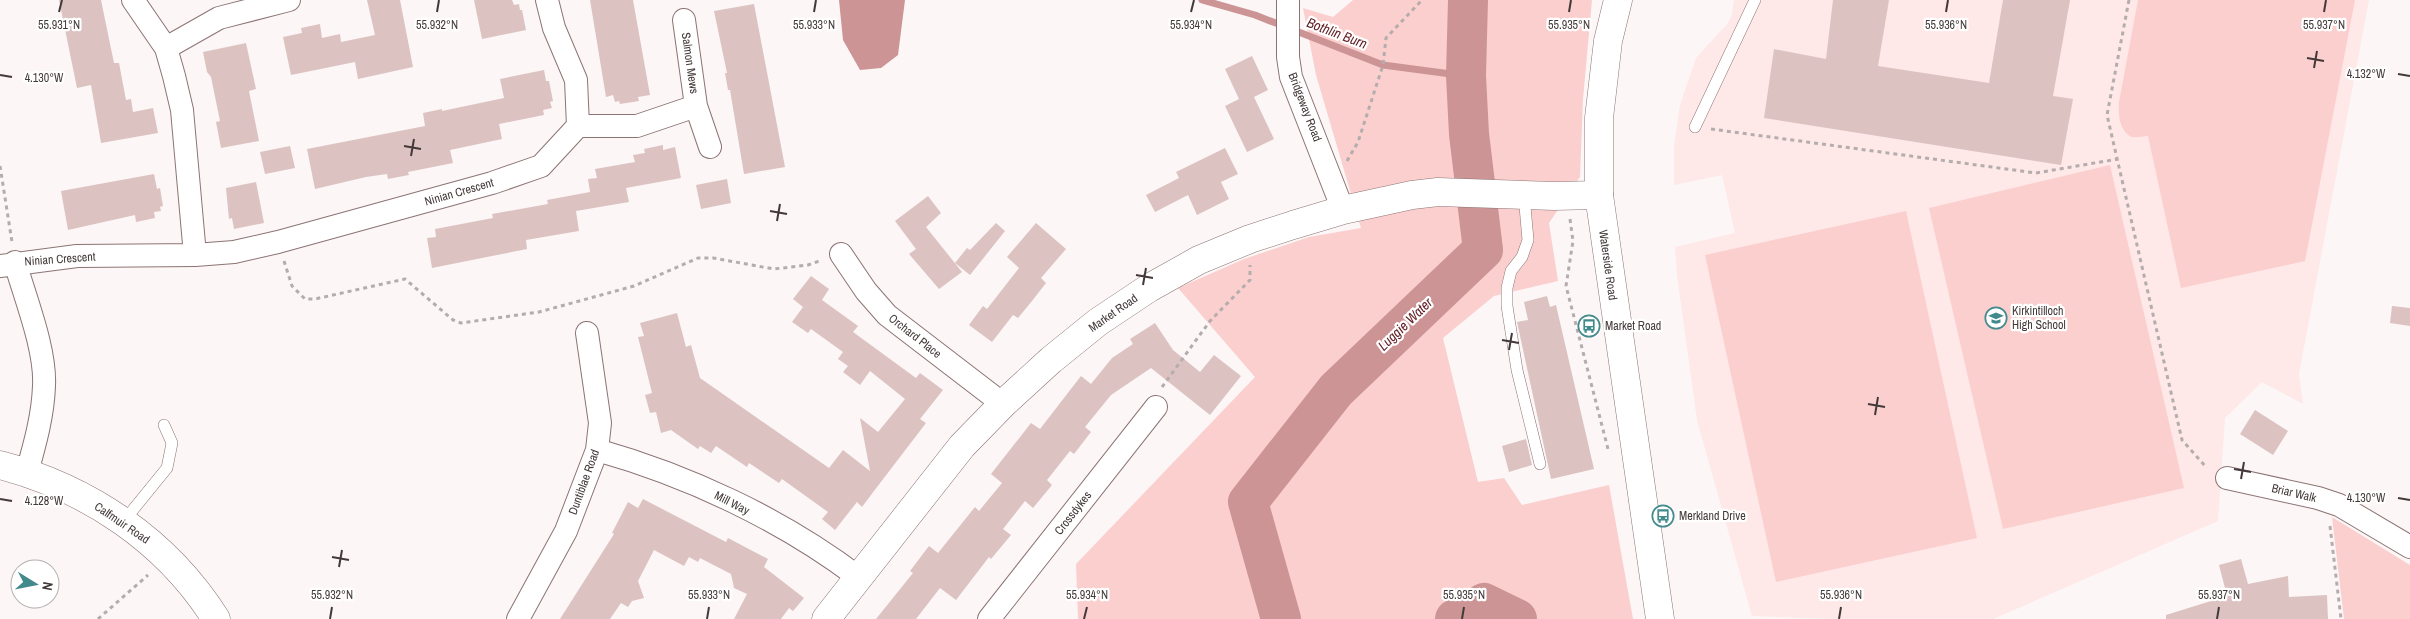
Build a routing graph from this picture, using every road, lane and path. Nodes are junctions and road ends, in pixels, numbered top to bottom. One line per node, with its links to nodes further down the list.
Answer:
1 (133, 0): 10 (street)
2 (289, 0): 10 (street)
3 (547, 0): 12 (street)
4 (1288, 0): 17 (street, Bridgeway Road)
5 (1422, 0): 17 (path)
6 (1618, 0): 18 (street, Waterside Road)
7 (1755, 0): 13 (lane)
8 (2129, 0): 15 (path)
9 (684, 20): 11 (street, Salmon Mews)
10 (166, 48): 23 (street)
11 (696, 106): 12 (street, Salmon Mews); 14 (street, Salmon Mews)
12 (578, 126): 22 (street, Ninian Crescent)
13 (1695, 127): 15 (path)
14 (710, 147)
15 (2118, 159): 36 (path)
16 (0, 166): 25 (path)
17 (1334, 183): 21 (street, Bridgeway Road)
18 (1599, 194): 20 (street, Market Road); 47 (street, Waterside Road)
19 (1514, 195): 20 (street, Market Road); 21 (street, Market Road); 33 (lane)
20 (1569, 196): 32 (path)
21 (1342, 210): 28 (street, Market Road)
22 (278, 242): 23 (street, Ninian Crescent); 24 (path)
23 (195, 255): 25 (street, Ninian Crescent)
24 (834, 256): 28 (street, Orchard Place)
25 (7, 264): 35 (street)
26 (1250, 280): 29 (path)
27 (587, 333): 31 (street, Duntiblae Road)
28 (1003, 404): 41 (street, Market Road)
29 (1156, 407): 46 (street, Crossdykes)
30 (164, 425): 38 (lane)
31 (597, 450): 41 (street, Mill Way); 44 (street, Duntiblae Road)
32 (1611, 459)
33 (1540, 464)
34 (0, 465): 35 (street, Calfmuir Road)
35 (27, 472): 38 (street, Calfmuir Road)
36 (2227, 478): 37 (street, Briar Walk)
37 (2327, 501): 39 (street, Briar Walk); 48 (path)
38 (123, 522): 40 (street, Calfmuir Road)
39 (2410, 547)
40 (168, 557): 42 (path); 43 (street, Calfmuir Road)
41 (858, 577): 45 (street, Market Road)
42 (98, 619)
43 (216, 619)
44 (518, 619)
45 (826, 619)
46 (989, 619)
47 (1660, 619)
48 (2340, 619)

